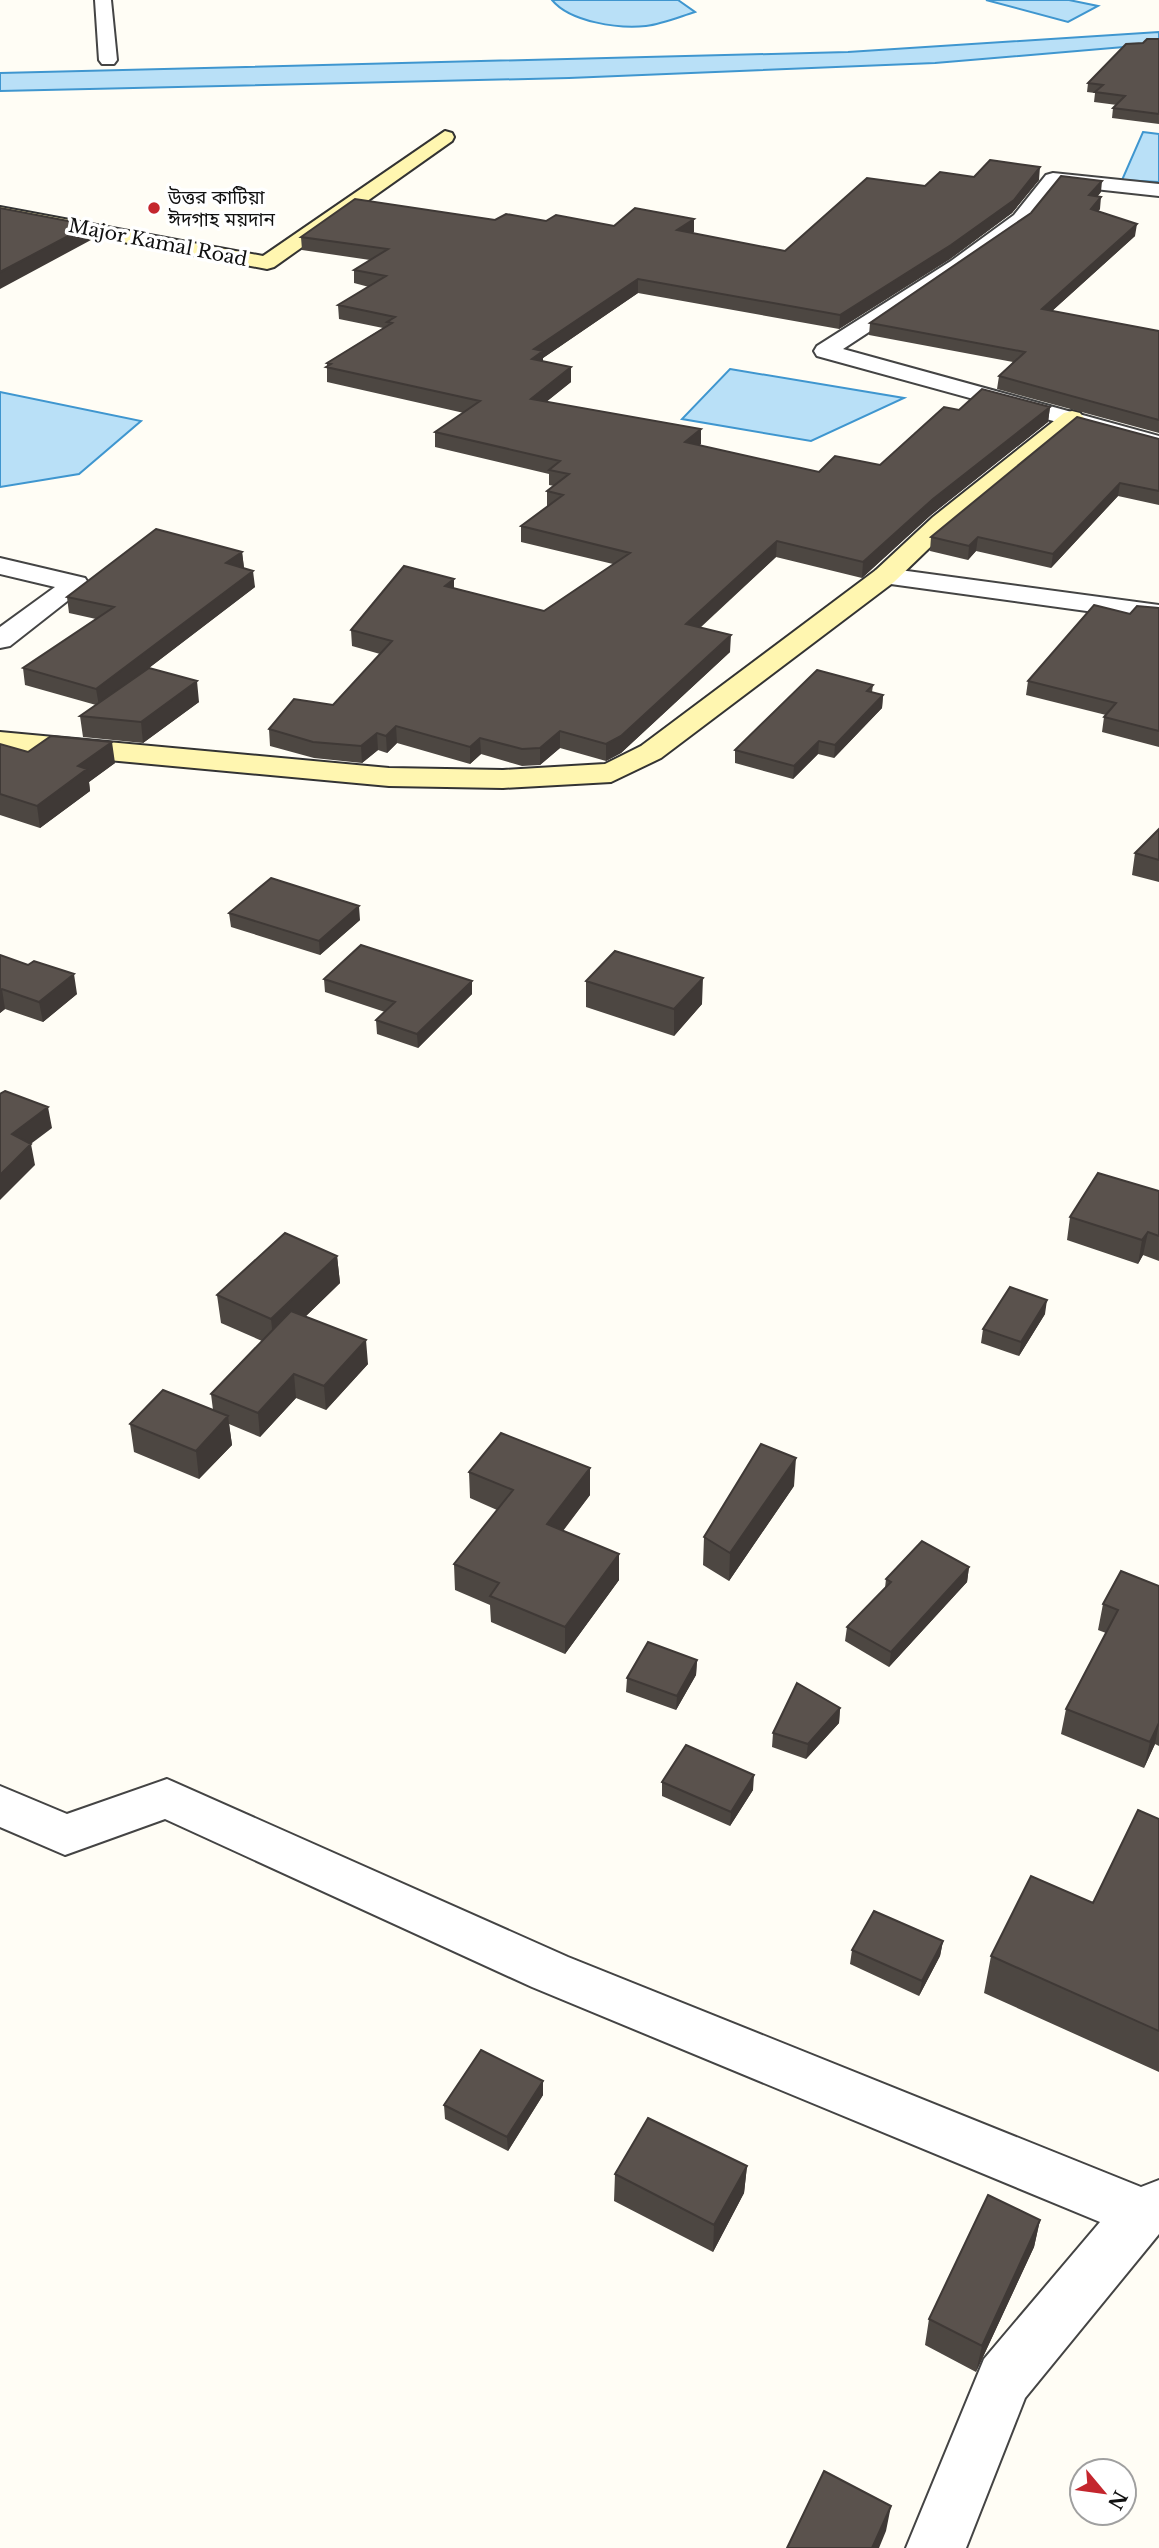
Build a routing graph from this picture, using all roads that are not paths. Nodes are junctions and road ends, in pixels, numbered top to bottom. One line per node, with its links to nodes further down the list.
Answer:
1 (103, 0): 2 (street)
2 (108, 60)
3 (445, 137): 5 (street, Major Kamal Road)
4 (1159, 190): 6 (street)
5 (0, 213)
6 (1072, 418): 7 (street); 9 (street)
7 (1159, 443)
8 (0, 566): 11 (street)
9 (885, 576): 10 (street); 12 (street)
10 (1159, 613)
11 (0, 640)
12 (0, 741)
13 (0, 1805): 14 (street)
14 (1150, 2209): 15 (street)
15 (936, 2548)

